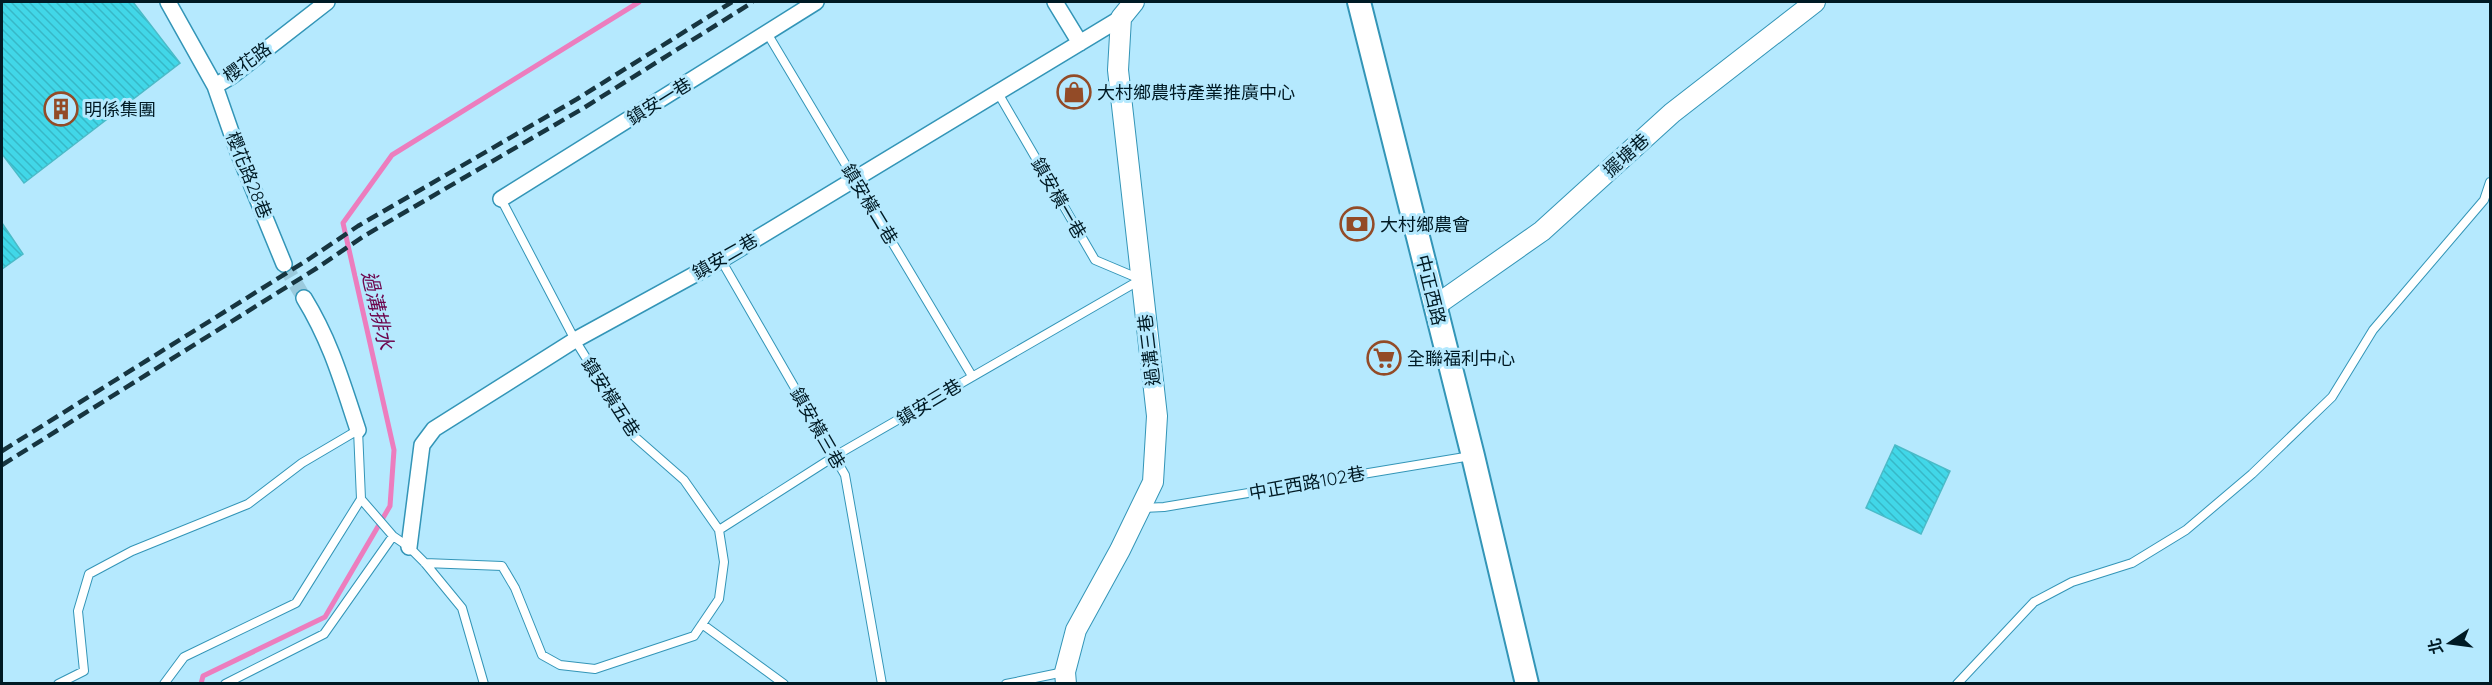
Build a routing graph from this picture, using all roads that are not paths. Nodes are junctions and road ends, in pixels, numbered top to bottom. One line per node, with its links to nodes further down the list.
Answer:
1 (168, 2): 11 (street, 櫻花路)
2 (327, 2): 11 (street, 櫻花路)
3 (816, 2): 9 (street, 鎮安一巷)
4 (1055, 2): 10 (street)
5 (1134, 2): 8 (street)
6 (1359, 2): 20 (main road, 中正西路)
7 (1815, 2): 20 (street, 擺塘巷)
8 (1121, 18): 10 (street, 鎮安二巷); 18 (street, 過溝三巷)
9 (767, 33): 13 (lane, 鎮安橫二巷); 15 (street, 鎮安一巷)
10 (1080, 43): 12 (street, 鎮安二巷)
11 (215, 86): 17 (street, 櫻花路28巷)
12 (998, 93): 13 (street, 鎮安二巷); 18 (lane, 鎮安橫一巷)
13 (855, 179): 16 (street, 鎮安二巷); 22 (lane, 鎮安橫二巷)
14 (2490, 182): 42 (lane)
15 (501, 199): 21 (lane, 鎮安橫五巷)
16 (721, 260): 21 (street, 鎮安二巷); 24 (lane, 鎮安橫三巷)
17 (284, 264)
18 (1141, 280): 22 (lane, 鎮安三巷); 27 (street, 過溝三巷)
19 (304, 298): 23 (street)
20 (1435, 306): 25 (main road, 中正西路)
21 (575, 340): 28 (lane, 鎮安橫五巷); 30 (street, 鎮安二巷)
22 (972, 376): 24 (lane, 鎮安三巷)
23 (357, 430): 26 (lane); 34 (lane)
24 (835, 456): 28 (lane, 鎮安三巷); 39 (lane, 鎮安橫三巷)
25 (1473, 456): 27 (lane, 中正西路102巷); 41 (main road, 中正西路)
26 (361, 499): 29 (lane); 35 (lane)
27 (1141, 508): 33 (street, 過溝三巷)
28 (719, 530): 32 (lane, 鎮安橫五巷)
29 (393, 536): 30 (lane); 36 (lane)
30 (409, 546): 31 (lane)
31 (425, 563): 32 (lane, 鎮安橫五巷); 37 (lane)
32 (702, 624): 38 (lane)
33 (1066, 678): 40 (lane)
34 (58, 684)
35 (164, 684)
36 (225, 684)
37 (484, 684)
38 (784, 684)
39 (882, 684)
40 (1006, 684)
41 (1527, 684)
42 (1957, 684)

